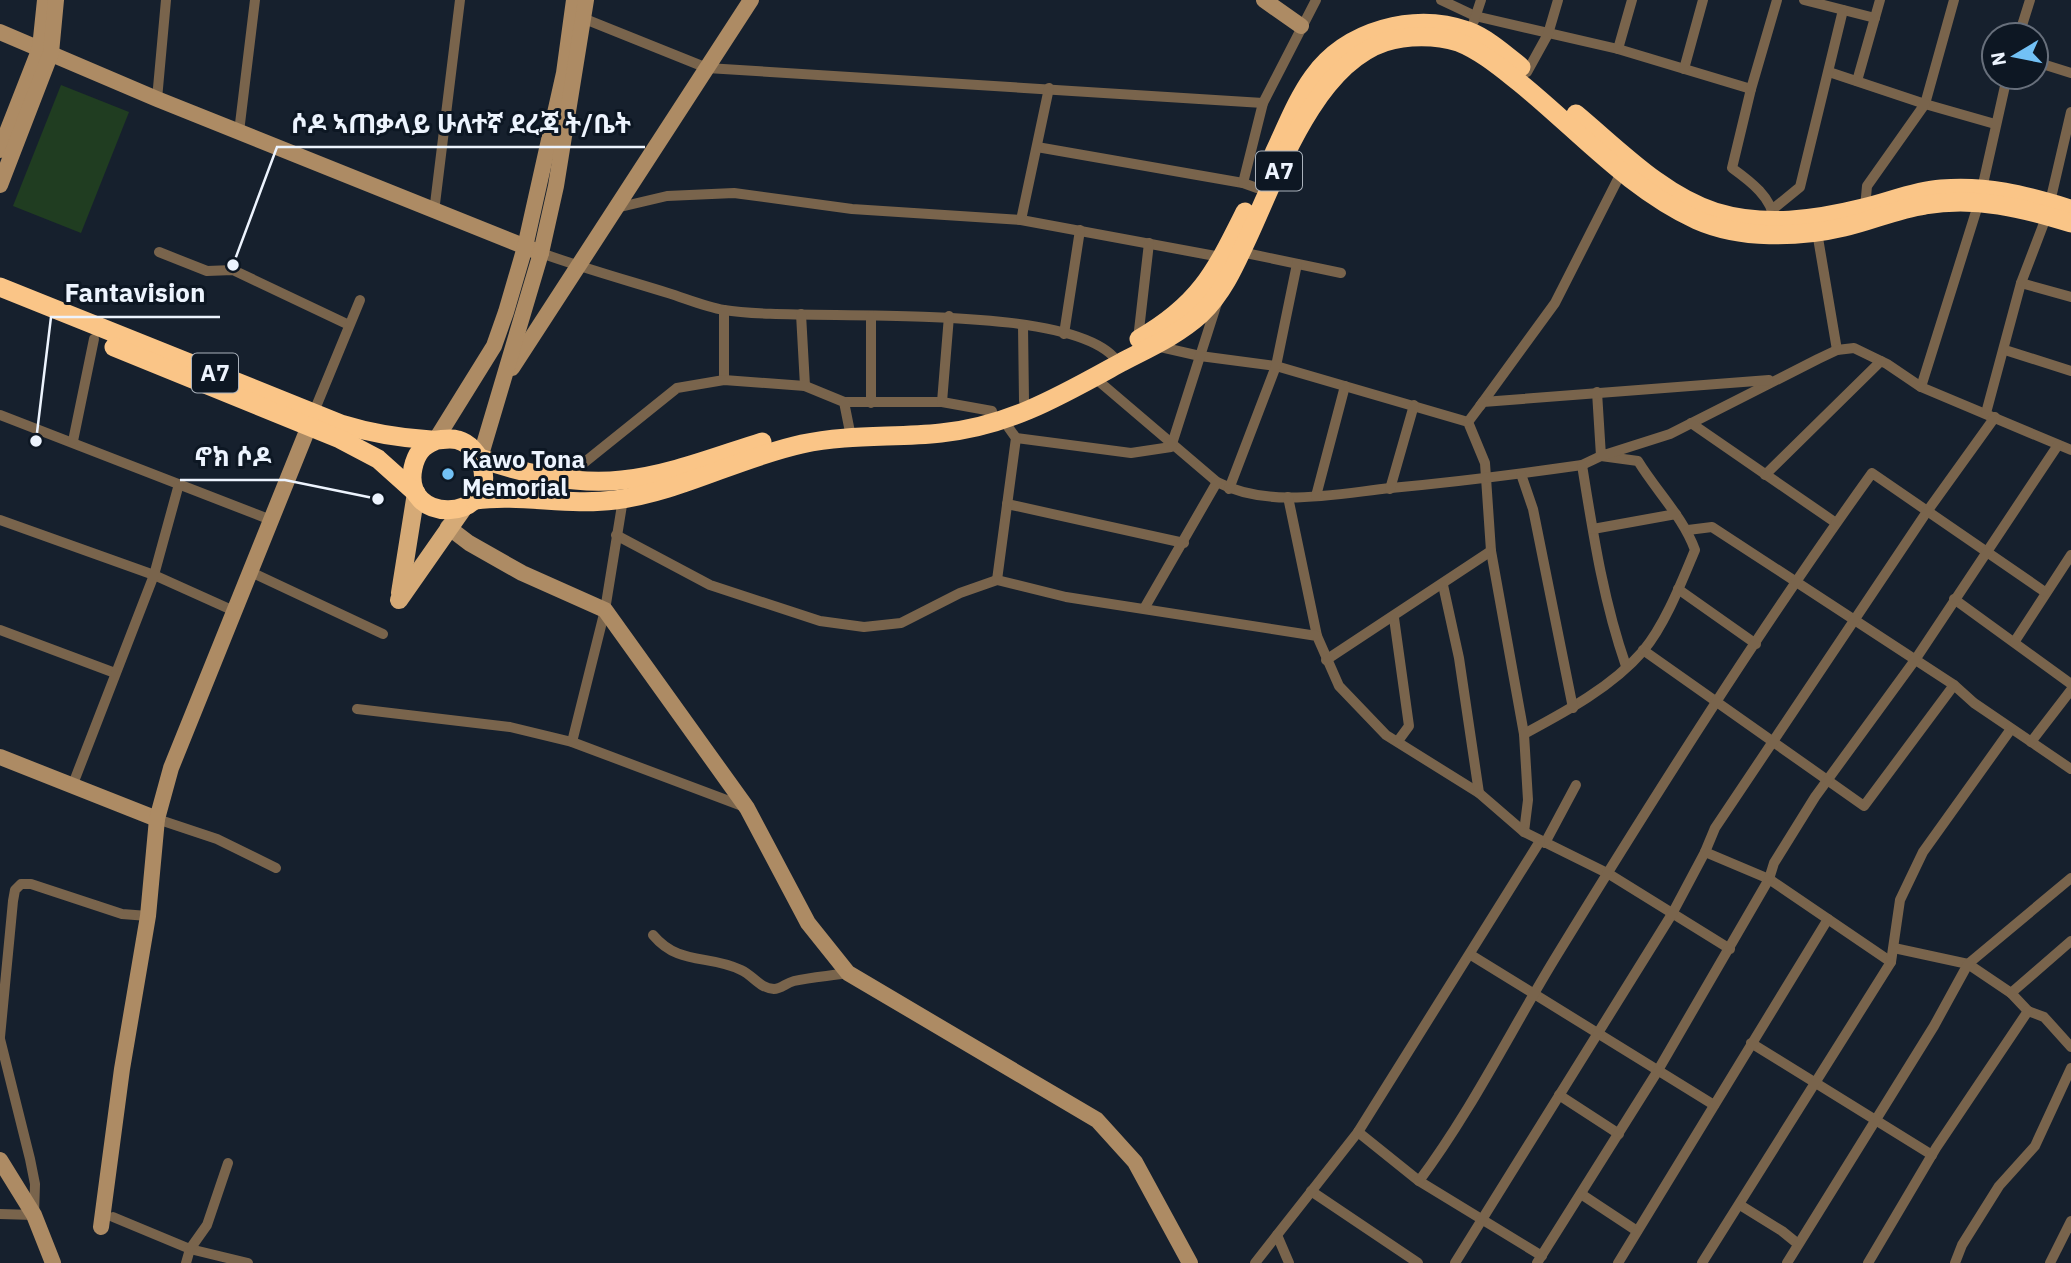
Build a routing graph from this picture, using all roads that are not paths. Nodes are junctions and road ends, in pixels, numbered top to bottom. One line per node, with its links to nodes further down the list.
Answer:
1 (44, 0): 29 (main road)
2 (56, 0): 29 (main road)
3 (166, 0): 40 (street)
4 (255, 0): 45 (street)
5 (460, 0): 57 (street)
6 (586, 0): 21 (main road)
7 (751, 0): 31 (main road)
8 (1264, 0): 24 (main road)
9 (1316, 0): 24 (street)
10 (1441, 0): 25 (street)
11 (1480, 0): 25 (street)
12 (1558, 0): 27 (street)
13 (1632, 0): 28 (street)
14 (1703, 0): 32 (street)
15 (1777, 0): 38 (street)
16 (1804, 0): 20 (street)
17 (1880, 0): 22 (street)
18 (1954, 0): 42 (street)
19 (2030, 0): 23 (street)
20 (1843, 10): 22 (street); 34 (street)
21 (577, 11): 31 (street); 64 (main road); 66 (main road)
22 (1875, 18): 36 (street)
23 (2023, 21)
24 (1301, 26): 41 (street)
25 (1470, 31): 27 (street); 33 (highway, A7); 49 (highway, A7); 51 (highway, A7); 67 (highway, A7)
26 (0, 32): 29 (main road)
27 (1548, 34): 28 (street); 33 (street)
28 (1618, 49): 32 (street)
29 (45, 51): 40 (main road); 48 (main road); 50 (main road)
30 (2050, 66): 35 (street)
31 (707, 68): 37 (street); 53 (main road)
32 (1684, 69): 38 (street)
33 (1527, 72): 58 (highway, A7)
34 (1829, 72): 36 (street); 58 (street)
35 (2071, 73)
36 (1857, 81): 42 (street)
37 (1049, 88): 41 (street); 47 (street)
38 (1751, 89): 58 (street)
39 (2003, 91): 44 (street)
40 (157, 99): 45 (main road)
41 (1263, 103): 51 (street)
42 (1925, 104): 44 (street); 54 (street)
43 (2071, 112): 46 (street)
44 (1995, 124): 52 (street)
45 (239, 132): 57 (main road)
46 (2067, 142): 55 (street)
47 (1037, 147): 51 (street); 59 (street)
48 (0, 150)
49 (1622, 171): 62 (highway, A7); 110 (street)
50 (0, 185)
51 (1250, 186): 67 (highway, A7)
52 (1979, 195): 54 (highway, A7); 55 (highway, A7); 62 (highway, A7); 99 (street)
53 (616, 208): 59 (street); 69 (main road)
54 (1865, 208): 58 (highway, A7)
55 (2049, 209): 56 (highway, A7); 60 (highway, A7); 71 (street)
56 (2071, 209)
57 (434, 212): 64 (main road)
58 (1773, 215)
59 (1021, 220): 61 (street)
60 (2071, 223)
61 (1080, 230): 63 (street); 84 (street)
62 (1817, 232): 87 (street)
63 (1149, 243): 67 (street); 85 (street)
64 (525, 247): 66 (main road); 115 (main road)
65 (159, 251): 81 (street)
66 (541, 253): 69 (street); 96 (main road)
67 (1233, 257): 68 (street); 73 (highway, A7); 85 (highway, A7)
68 (1297, 264): 70 (street); 91 (street)
69 (578, 266): 77 (street); 96 (main road)
70 (1341, 273)
71 (2021, 283): 74 (street); 86 (street)
72 (0, 287): 83 (highway, A7)
73 (1220, 293): 85 (highway, A7); 88 (street)
74 (2071, 297)
75 (0, 300): 83 (highway, A7)
76 (360, 300): 81 (street)
77 (724, 310): 78 (street); 94 (street)
78 (801, 314): 79 (street); 97 (street)
79 (871, 316): 80 (street); 104 (street)
80 (949, 316): 82 (street); 103 (street)
81 (349, 326): 109 (street)
82 (1023, 326): 84 (street); 101 (street)
83 (97, 333): 109 (highway, A7); 114 (street)
84 (1064, 334): 89 (street)
85 (1146, 342): 88 (street); 89 (highway, A7)
86 (2005, 350): 92 (street); 107 (street)
87 (1837, 351): 90 (street); 95 (street)
88 (1200, 356): 91 (street); 117 (street)
89 (1116, 359): 93 (highway, A7); 101 (highway, A7)
90 (1881, 361): 99 (street); 123 (street)
91 (1276, 366): 98 (street); 128 (street)
92 (2071, 371)
93 (1095, 378): 108 (highway, A7); 117 (street)
94 (724, 380): 97 (street); 124 (street)
95 (1775, 380): 100 (street); 111 (street)
96 (500, 386): 120 (main road)
97 (804, 386): 102 (street)
98 (1345, 386): 105 (street); 131 (street)
99 (1921, 387): 107 (street)
100 (1597, 392): 110 (street); 119 (street)
101 (1024, 401): 108 (highway, A7)
102 (844, 402): 104 (street); 112 (street)
103 (942, 402): 104 (street); 108 (street)
104 (871, 403)
105 (1414, 405): 110 (street); 129 (street)
106 (0, 415): 114 (street)
107 (1990, 415): 116 (street); 136 (street)
108 (998, 416): 112 (highway, A7); 113 (street)
109 (311, 420): 115 (highway, A7); 130 (highway, A7); 139 (main road)
110 (1468, 422): 125 (street)
111 (1691, 424): 119 (street); 123 (street)
112 (851, 431): 124 (highway, A7); 133 (highway, A7)
113 (1016, 438): 117 (street); 135 (street)
114 (73, 441): 127 (street)
115 (435, 441): 120 (highway, A7); 130 (highway)
116 (2058, 445): 118 (street); 146 (street)
117 (1171, 447): 126 (street)
118 (2071, 450)
119 (1601, 456): 121 (street); 137 (street)
120 (480, 458): 124 (highway, A7); 134 (highway)
121 (1583, 465): 122 (street); 142 (street)
122 (1521, 474): 125 (street); 176 (street)
123 (1765, 475): 140 (street)
124 (565, 478)
125 (1484, 479): 129 (street); 147 (street)
126 (1217, 482): 128 (street); 145 (street)
127 (179, 484): 139 (street); 150 (street)
128 (1229, 489): 132 (street)
129 (1390, 489): 131 (street)
130 (416, 493): 134 (highway, A7); 141 (main road)
131 (1316, 496): 132 (street)
132 (1287, 497): 164 (street)
133 (623, 499): 134 (highway, A7); 144 (street)
134 (469, 504): 141 (main road)
135 (1007, 504): 145 (street); 151 (street)
136 (1926, 513): 140 (street); 146 (street); 161 (street)
137 (1676, 514): 142 (street); 143 (street)
138 (0, 520): 150 (street)
139 (271, 520): 149 (main road)
140 (1836, 523): 152 (street)
141 (448, 527): 158 (main road)
142 (1593, 529): 170 (street)
143 (1688, 530): 152 (street); 154 (street)
144 (617, 535): 151 (street); 158 (street)
145 (1184, 543): 157 (street)
146 (1985, 550): 155 (street); 156 (street)
147 (1491, 551): 153 (street); 179 (street)
148 (2071, 555): 155 (street)
149 (251, 572): 159 (main road); 163 (street)
150 (154, 575): 159 (street); 171 (street)
151 (997, 580): 157 (street)
152 (1798, 582): 161 (street); 166 (street)
153 (1443, 585): 160 (street); 189 (street)
154 (1678, 589): 166 (street); 167 (street)
155 (2045, 592): 165 (street)
156 (1954, 599): 165 (street); 169 (street)
157 (1145, 607): 164 (street)
158 (605, 610): 181 (street); 190 (main road)
159 (234, 611): 191 (main road)
160 (1394, 618): 168 (street); 180 (street)
161 (1856, 620): 169 (street); 183 (street)
162 (0, 630): 171 (street)
163 (383, 634)
164 (1317, 636): 168 (street)
165 (2015, 641): 172 (street)
166 (1756, 644): 175 (street)
167 (1643, 650): 170 (street); 175 (street)
168 (1326, 660): 180 (street)
169 (1915, 660): 173 (street); 186 (street)
170 (1626, 666): 176 (street)
171 (115, 673): 187 (street)
172 (2071, 684)
173 (1954, 685): 178 (street); 186 (street)
174 (2071, 690): 182 (street)
175 (1715, 701): 183 (street); 196 (street)
176 (1573, 708): 179 (street)
177 (357, 709): 181 (street)
178 (2011, 729): 182 (street); 204 (street)
179 (1524, 734): 192 (street)
180 (1398, 741): 189 (street)
181 (572, 742): 190 (street)
182 (2031, 742): 185 (street)
183 (1770, 743): 186 (street); 194 (street)
184 (0, 757): 187 (main road)
185 (2071, 769)
186 (1830, 779): 198 (street)
187 (73, 785): 191 (main road)
188 (1576, 785): 193 (street)
189 (1479, 793): 192 (street)
190 (747, 808): 209 (main road)
191 (157, 818): 195 (street); 200 (main road)
192 (1524, 832): 193 (street)
193 (1543, 842): 196 (street); 206 (street)
194 (1705, 852): 198 (street); 199 (street)
195 (276, 869)
196 (1609, 874): 199 (street); 211 (street)
197 (2071, 878): 208 (street)
198 (1769, 879): 201 (street); 205 (street)
199 (1672, 914): 205 (street); 213 (street)
200 (148, 916): 214 (street); 236 (main road)
201 (1828, 919): 207 (street); 216 (street)
202 (653, 935): 209 (street)
203 (2071, 941): 210 (street)
204 (1894, 948): 207 (street); 208 (street)
205 (1730, 950): 218 (street)
206 (1471, 955): 211 (street); 223 (street)
207 (1891, 962): 219 (street)
208 (1968, 964): 210 (street); 222 (street)
209 (848, 973): 245 (main road)
210 (2011, 993): 212 (street)
211 (1533, 994): 213 (street); 228 (street)
212 (2028, 1011): 215 (street); 225 (street)
213 (1598, 1031): 218 (street); 220 (street)
214 (0, 1038): 233 (street)
215 (2069, 1041)
216 (1751, 1043): 219 (street); 221 (street)
217 (2071, 1068): 254 (street)
218 (1657, 1072): 221 (street); 224 (street)
219 (1814, 1085): 222 (street); 231 (street)
220 (1559, 1096): 224 (street); 234 (street)
221 (1714, 1105): 237 (street)
222 (1876, 1119): 225 (street); 239 (street)
223 (1358, 1132): 228 (street); 229 (street)
224 (1619, 1134): 230 (street)
225 (1932, 1155): 253 (street)
226 (0, 1160): 233 (main road)
227 (228, 1163): 240 (street)
228 (1419, 1181): 234 (street)
229 (1311, 1191): 238 (street); 248 (street)
230 (1581, 1194): 237 (street); 241 (street)
231 (1740, 1205): 239 (street); 251 (street)
232 (0, 1214): 233 (street)
233 (34, 1215): 242 (main road)
234 (1482, 1218): 241 (street); 249 (street)
235 (2071, 1221): 255 (street)
236 (107, 1222): 240 (street)
237 (1637, 1231): 250 (street)
238 (1277, 1235): 246 (street); 247 (street)
239 (1798, 1244): 252 (street)
240 (190, 1250): 243 (street); 244 (street)
241 (1539, 1260)
242 (53, 1263)
243 (186, 1263)
244 (248, 1263)
245 (1189, 1263)
246 (1255, 1263)
247 (1289, 1263)
248 (1418, 1263)
249 (1455, 1263)
250 (1618, 1263)
251 (1702, 1263)
252 (1787, 1263)
253 (1868, 1263)
254 (1955, 1263)
255 (2050, 1263)

